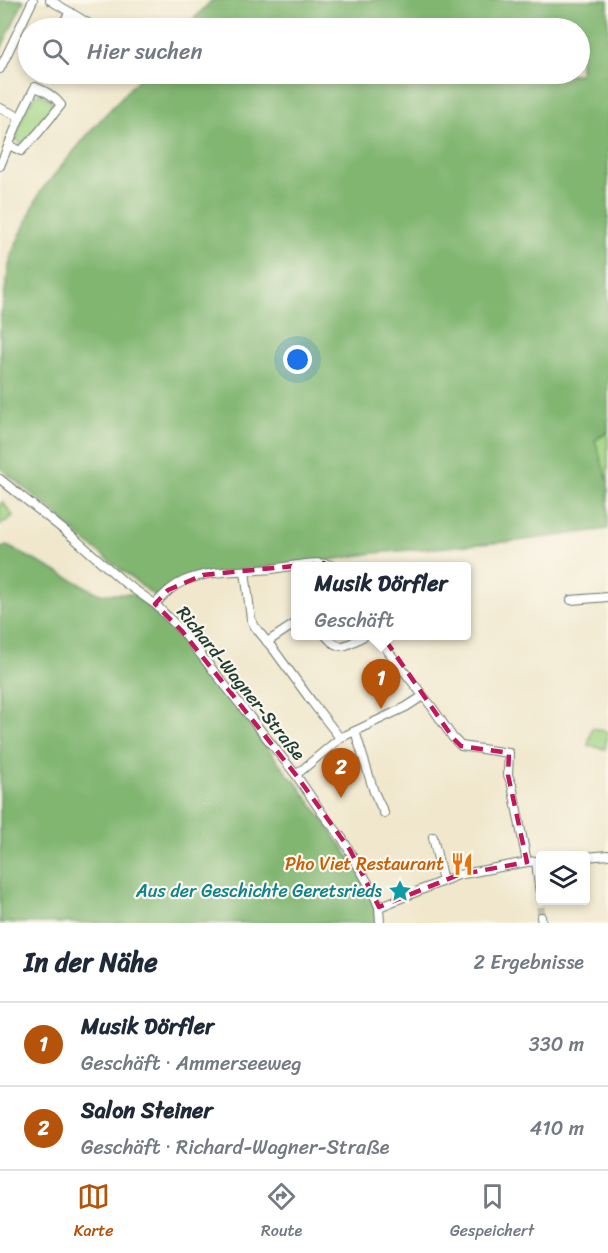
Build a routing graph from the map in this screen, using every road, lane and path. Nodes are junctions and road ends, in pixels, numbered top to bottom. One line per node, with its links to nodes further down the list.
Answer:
1 (33, 0): 4 (street)
2 (50, 0): 3 (street)
3 (70, 12): 5 (street); 6 (street)
4 (24, 18)
5 (66, 18)
6 (79, 18)
7 (18, 31): 8 (street)
8 (0, 69)
9 (0, 108): 10 (street)
10 (20, 117): 11 (street); 11 (street)
11 (9, 145): 12 (street)
12 (0, 166)
13 (0, 479): 18 (street, Richard-Wagner-Straße)
14 (291, 567): 15 (street)
15 (245, 571): 18 (street); 23 (street)
16 (608, 597): 17 (street)
17 (571, 600)
18 (155, 604): 27 (street, Richard-Wagner-Straße)
19 (291, 626): 23 (street)
20 (330, 640): 21 (street)
21 (356, 640)
22 (381, 640): 24 (street)
23 (267, 642): 26 (street)
24 (423, 696): 25 (street); 32 (street)
25 (355, 731): 26 (street); 28 (street)
26 (340, 738): 27 (street)
27 (296, 775): 34 (street, Richard-Wagner-Straße)
28 (384, 813)
29 (433, 837): 33 (street)
30 (608, 855): 31 (street)
31 (590, 857)
32 (535, 861): 33 (street)
33 (443, 881): 34 (street)
34 (378, 908): 35 (street, Richard-Wagner-Straße)
35 (380, 923)

